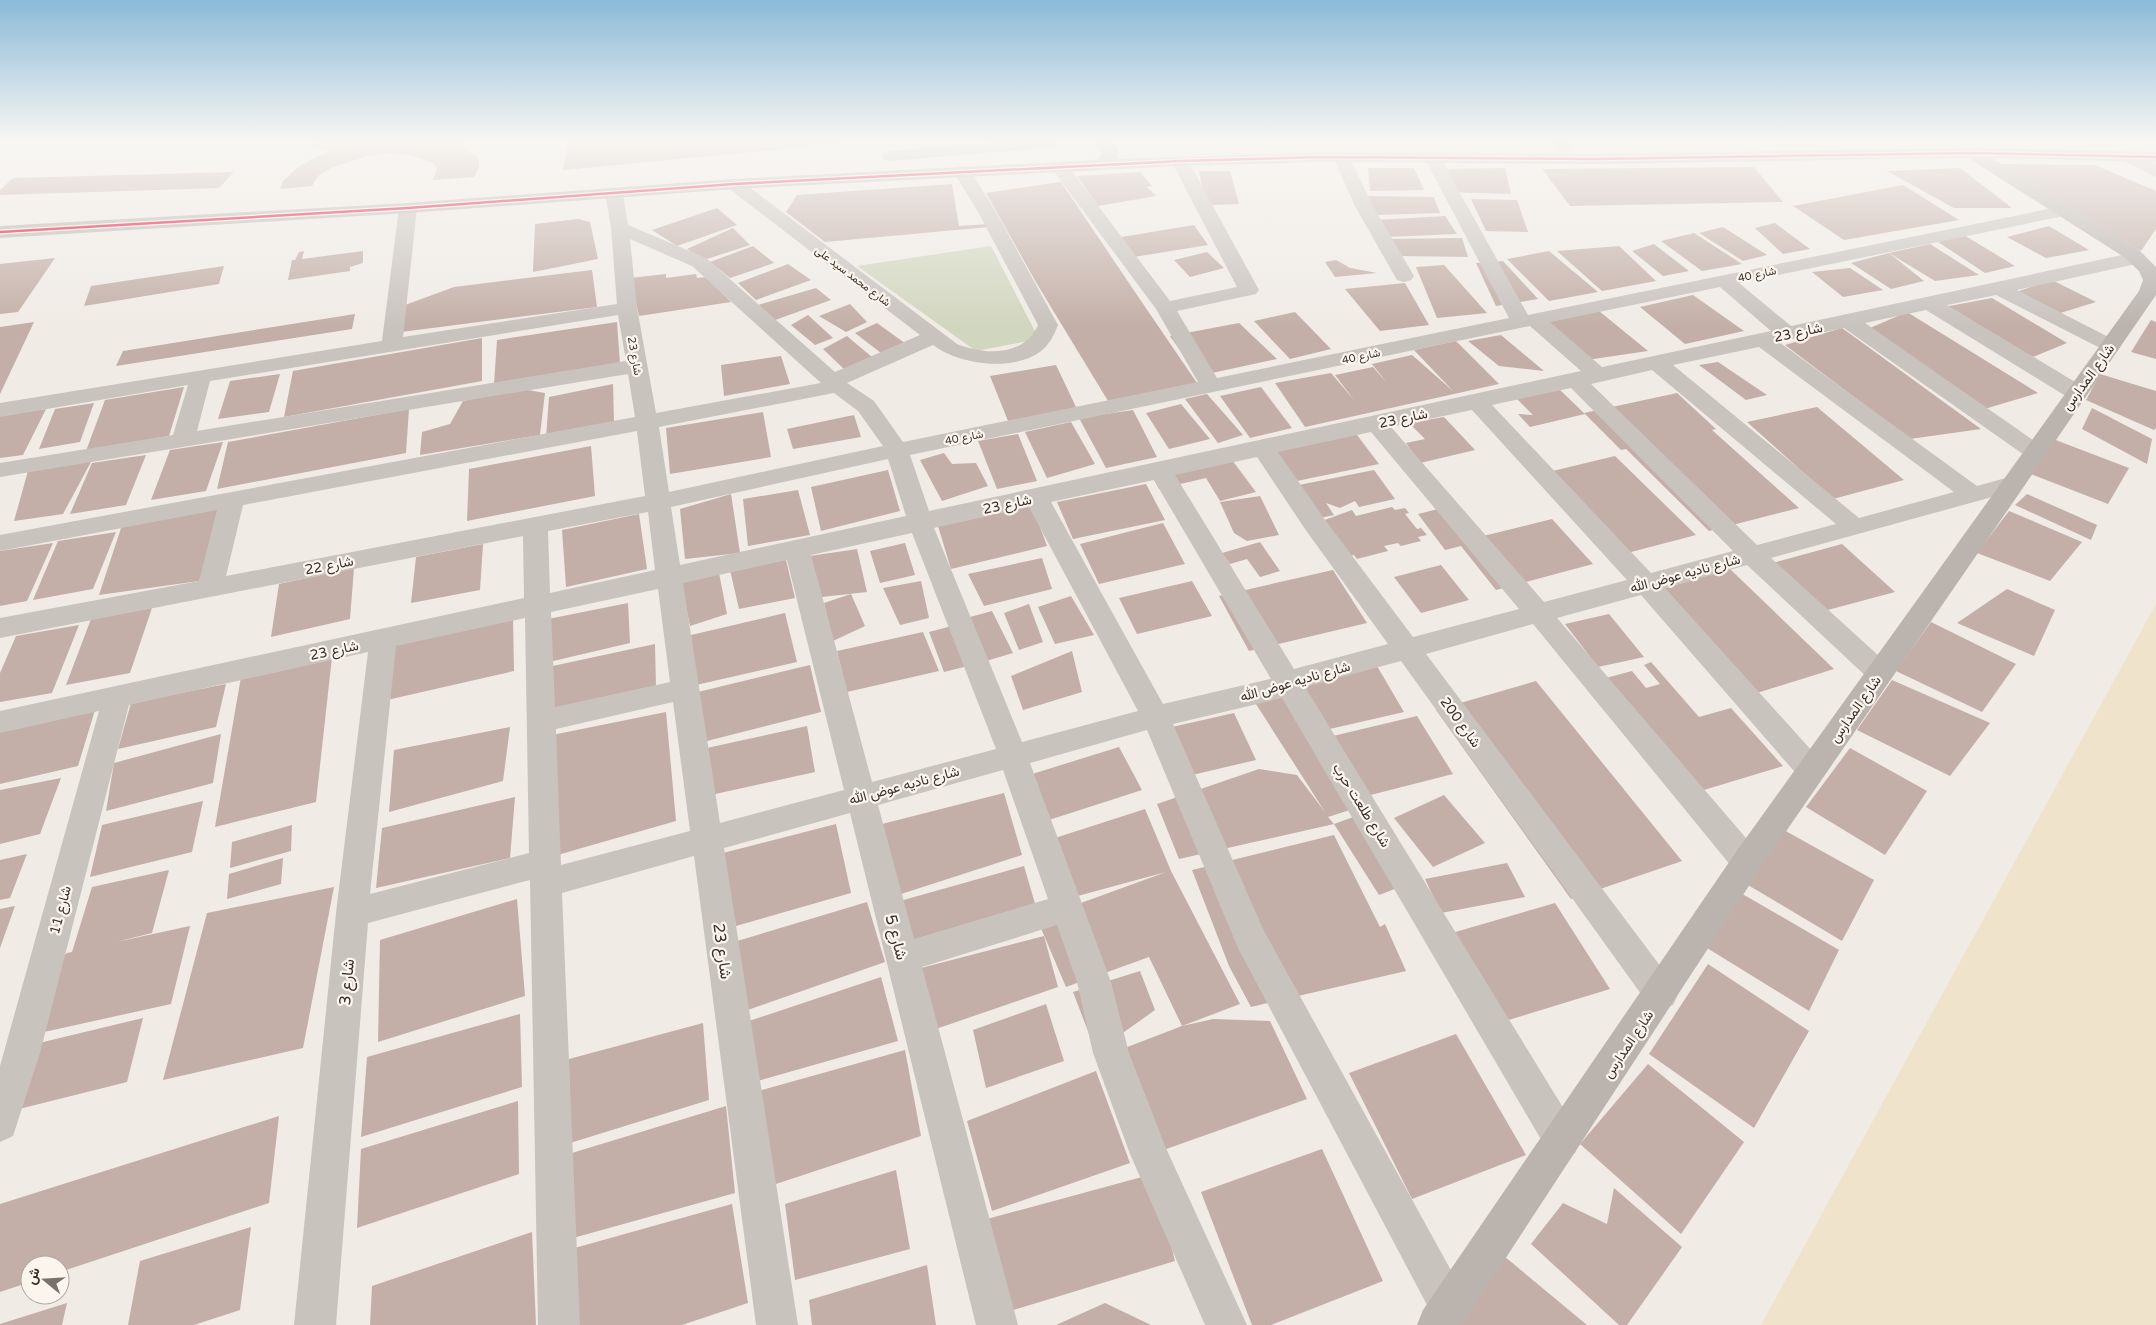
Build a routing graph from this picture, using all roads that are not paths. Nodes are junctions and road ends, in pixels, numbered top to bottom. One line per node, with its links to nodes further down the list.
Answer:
1 (230, 204): 12 (street)
2 (465, 204): 11 (street)
3 (615, 204): 14 (street, شارع 23)
4 (760, 204): 27 (street, شارع محمد سيد على)
5 (982, 204): 27 (street, شارع محمد سيد على)
6 (1087, 204): 22 (street)
7 (1203, 204): 22 (street)
8 (1363, 204): 17 (street)
9 (1459, 204): 24 (street)
10 (2052, 204): 13 (street, شارع المدارس)
11 (408, 208): 15 (street); 28 (street)
12 (76, 211)
13 (2063, 211): 16 (street, شارع المدارس); 18 (street, شارع 40)
14 (620, 228): 21 (street, شارع 23); 34 (street)
15 (0, 232)
16 (2136, 258): 19 (street, شارع 23); 29 (street, شارع المدارس)
17 (1404, 276)
18 (1724, 281): 24 (street, شارع 40); 25 (street)
19 (1998, 288): 20 (street, شارع 23); 29 (street)
20 (1929, 304): 23 (street, شارع 23); 36 (street)
21 (627, 308): 28 (street); 31 (street, شارع 23)
22 (1165, 308): 35 (street)
23 (1848, 321): 25 (street, شارع 23); 44 (street)
24 (1528, 322): 33 (street); 35 (street, شارع 40)
25 (1788, 334): 26 (street, شارع 23)
26 (1763, 340): 30 (street, شارع 23); 48 (street)
27 (942, 343): 34 (street)
28 (392, 345): 32 (street)
29 (2111, 346): 36 (street, شارع المدارس)
30 (1657, 363): 33 (street, شارع 23); 54 (street)
31 (637, 366): 39 (street, شارع 23); 41 (street)
32 (201, 376): 38 (street); 41 (street)
33 (1586, 378): 37 (street, شارع 23); 57 (street)
34 (836, 383): 39 (street); 43 (street)
35 (1212, 387): 43 (street, شارع 40)
36 (2077, 393): 44 (street, شارع المدارس)
37 (1477, 402): 40 (street, شارع 23); 59 (street)
38 (0, 410)
39 (647, 422): 50 (street); 51 (street, شارع 23)
40 (1376, 424): 42 (street, شارع 23); 62 (street)
41 (183, 439): 45 (street)
42 (1263, 448): 46 (street, شارع 23); 65 (street, شارع 200)
43 (897, 450): 51 (street, شارع 40); 52 (street)
44 (2035, 452): 47 (street, شارع المدارس)
45 (0, 470)
46 (1160, 470): 49 (street, شارع 23); 67 (street, شارع طلعت حرب)
47 (2013, 484): 48 (street, شارع ناديه عوض الله); 66 (street, شارع المدارس)
48 (1973, 495): 54 (street, شارع ناديه عوض الله)
49 (1036, 497): 52 (street, شارع 23); 70 (street)
50 (232, 499): 55 (street); 60 (street)
51 (658, 502): 53 (street, شارع 22); 58 (street, شارع 23)
52 (920, 523): 56 (street, شارع 23); 73 (street)
53 (535, 525): 60 (street, شارع 22); 61 (street)
54 (1855, 527): 57 (street, شارع ناديه عوض الله)
55 (0, 543)
56 (797, 549): 58 (street, شارع 23); 75 (street, شارع 5)
57 (1752, 555): 59 (street, شارع ناديه عوض الله); 66 (street)
58 (669, 577): 61 (street, شارع 23); 68 (street, شارع 23)
59 (1646, 584): 62 (street, شارع ناديه عوض الله); 74 (street)
60 (210, 588): 63 (street, شارع 22)
61 (538, 606): 64 (street, شارع 23); 71 (street)
62 (1538, 613): 65 (street, شارع ناديه عوض الله); 77 (street)
63 (0, 628)
64 (383, 639): 69 (street, شارع 23); 80 (street, شارع 3)
65 (1408, 649): 67 (street, شارع ناديه عوض الله); 82 (street, شارع 200)
66 (1880, 674): 74 (street, شارع المدارس)
67 (1286, 682): 70 (street, شارع ناديه عوض الله); 84 (street, شارع طلعت حرب)
68 (685, 689): 71 (street); 76 (street, شارع 23)
69 (117, 697): 72 (street, شارع 23); 83 (street, شارع 11)
70 (1156, 717): 73 (street, شارع ناديه عوض الله); 85 (street)
71 (540, 721): 78 (street)
72 (0, 722)
73 (1013, 756): 75 (street, شارع ناديه عوض الله); 79 (street)
74 (1812, 770): 77 (street, شارع المدارس)
75 (860, 798): 76 (street, شارع ناديه عوض الله); 81 (street, شارع 5)
76 (706, 839): 78 (street, شارع ناديه عوض الله); 88 (street, شارع 23)
77 (1747, 862): 82 (street, شارع المدارس)
78 (546, 873): 80 (street, شارع ناديه عوض الله); 87 (street)
79 (1066, 908): 81 (street); 90 (street)
80 (352, 913): 86 (street, شارع 3)
81 (902, 958): 89 (street, شارع 5)
82 (1661, 994): 84 (street, شارع المدارس)
83 (0, 1123)
84 (1562, 1140): 85 (street, شارع المدارس)
85 (1444, 1317)
86 (315, 1325)
87 (559, 1325)
88 (777, 1325)
89 (997, 1325)
90 (1226, 1325)

